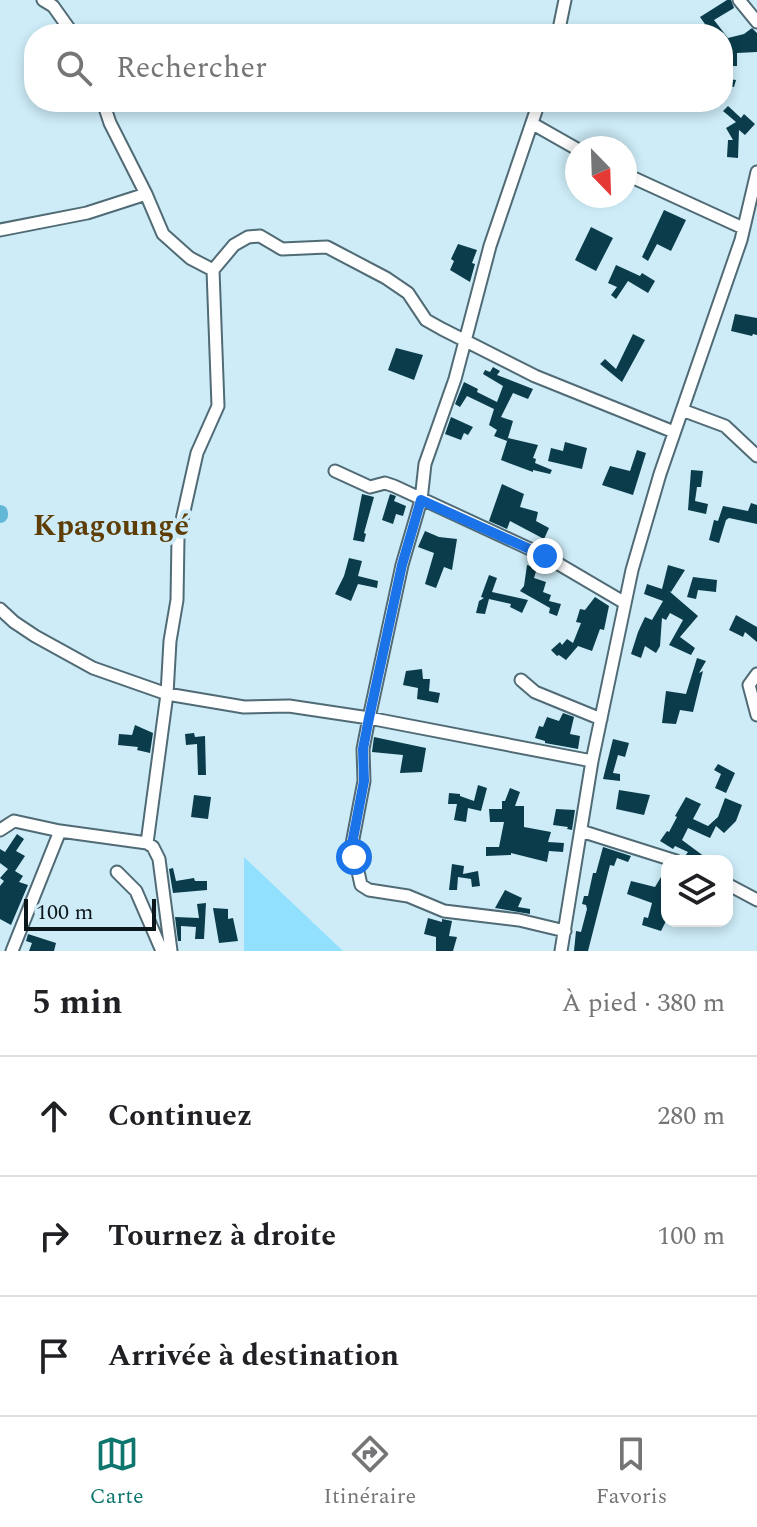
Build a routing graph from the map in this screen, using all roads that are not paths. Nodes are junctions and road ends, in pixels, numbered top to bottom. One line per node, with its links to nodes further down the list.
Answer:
1 (43, 0): 5 (street)
2 (565, 0): 6 (street)
3 (739, 0): 4 (street)
4 (757, 22)
5 (66, 24)
6 (560, 24)
7 (106, 112): 13 (street)
8 (536, 112): 9 (street)
9 (533, 124): 10 (street); 17 (street)
10 (565, 142)
11 (757, 172): 14 (street)
12 (637, 179): 14 (street)
13 (146, 194): 15 (street); 16 (street)
14 (743, 228): 18 (street)
15 (0, 230)
16 (213, 270): 17 (street); 27 (street)
17 (465, 339): 19 (street); 22 (street)
18 (682, 410): 19 (street); 20 (street)
19 (674, 432): 23 (street)
20 (757, 456)
21 (335, 471): 22 (street)
22 (421, 500): 23 (street); 29 (street)
23 (625, 603): 30 (street)
24 (0, 609): 27 (street)
25 (757, 674): 28 (street)
26 (521, 680): 30 (street)
27 (167, 694): 29 (street); 35 (street)
28 (757, 715)
29 (369, 718): 31 (street); 40 (street)
30 (601, 719): 31 (street)
31 (592, 761): 34 (street)
32 (0, 830): 33 (street)
33 (60, 831): 35 (street); 41 (street)
34 (581, 831): 36 (street); 40 (street)
35 (147, 843): 43 (street)
36 (661, 856)
37 (117, 872): 42 (street)
38 (733, 887): 39 (street)
39 (757, 900)
40 (565, 931): 44 (street)
41 (12, 951)
42 (162, 951)
43 (171, 951)
44 (561, 951)

